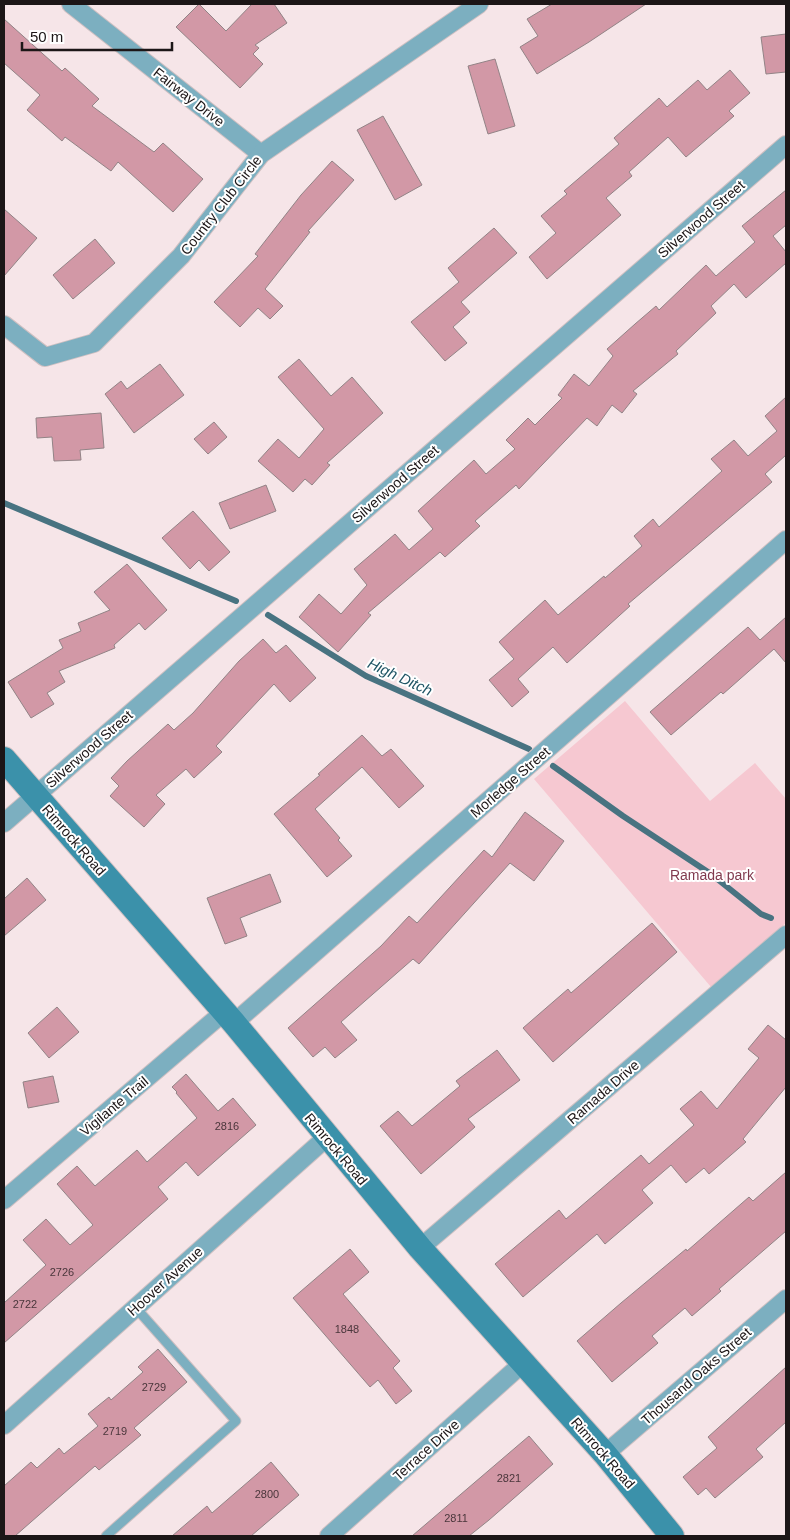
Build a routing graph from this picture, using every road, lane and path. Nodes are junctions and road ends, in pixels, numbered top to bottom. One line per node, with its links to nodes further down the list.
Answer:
1 (71, 4): 4 (street, Fairway Drive)
2 (479, 4): 4 (street, Country Club Circle)
3 (786, 145): 8 (street, Silverwood Street)
4 (261, 154): 5 (street, Country Club Circle)
5 (4, 325)
6 (786, 540): 11 (street, Morledge Street)
7 (4, 759): 8 (main road, Rimrock Road)
8 (36, 795): 9 (street, Silverwood Street); 11 (main road, Rimrock Road)
9 (4, 823)
10 (786, 935): 14 (street, Ramada Drive)
11 (229, 1018): 12 (main road, Rimrock Road); 13 (street, Vigilante Trail)
12 (327, 1137): 14 (main road, Rimrock Road); 16 (street, Hoover Avenue)
13 (4, 1200)
14 (420, 1248): 17 (main road, Rimrock Road)
15 (786, 1299): 19 (street, Thousand Oaks Street)
16 (136, 1308): 18 (street, Hoover Avenue); 20 (lane)
17 (523, 1363): 19 (main road, Rimrock Road); 21 (street, Terrace Drive)
18 (4, 1425)
19 (605, 1454): 22 (main road, Rimrock Road)
20 (106, 1536)
21 (330, 1536)
22 (672, 1536)

